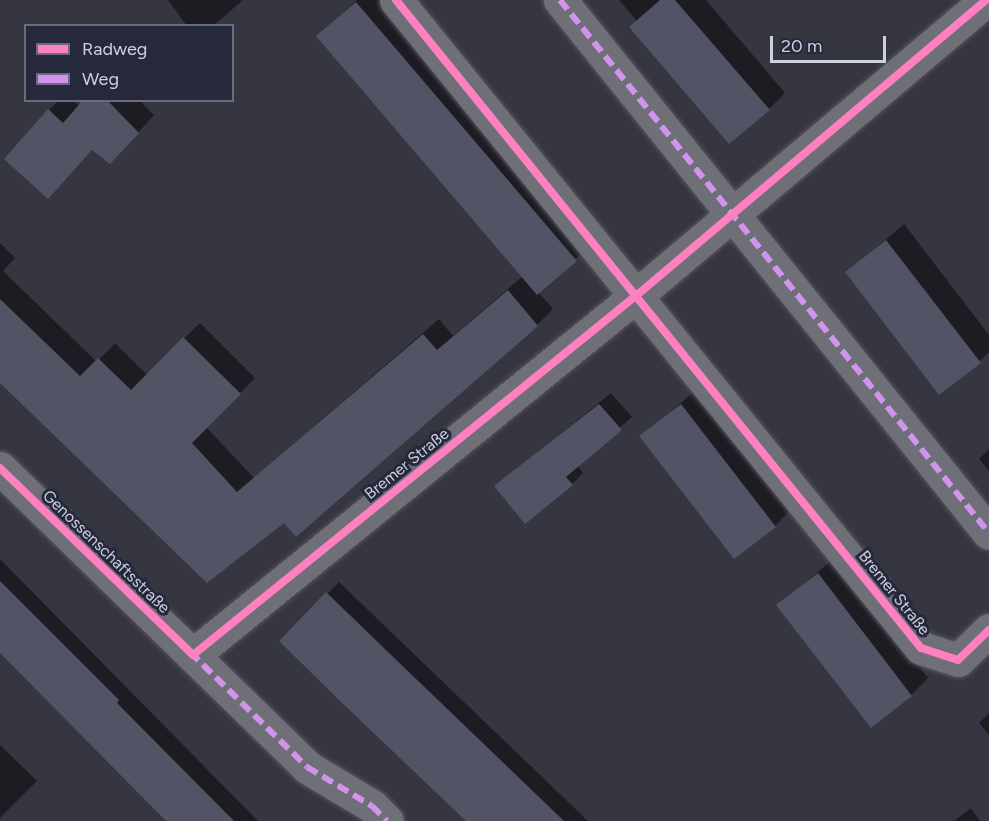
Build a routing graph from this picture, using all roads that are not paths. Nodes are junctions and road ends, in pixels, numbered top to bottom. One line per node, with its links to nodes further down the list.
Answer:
1 (396, 0): 5 (street, Bremer Straße)
2 (560, 0): 4 (street)
3 (986, 0): 4 (street, Bremer Straße)
4 (731, 217): 5 (street, Bremer Straße); 7 (street)
5 (637, 295): 8 (street, Bremer Straße); 9 (street, Bremer Straße)
6 (0, 468): 9 (street, Genossenschaftsstraße)
7 (989, 533)
8 (989, 630)
9 (194, 655): 10 (street, Genossenschaftsstraße)
10 (387, 821)

